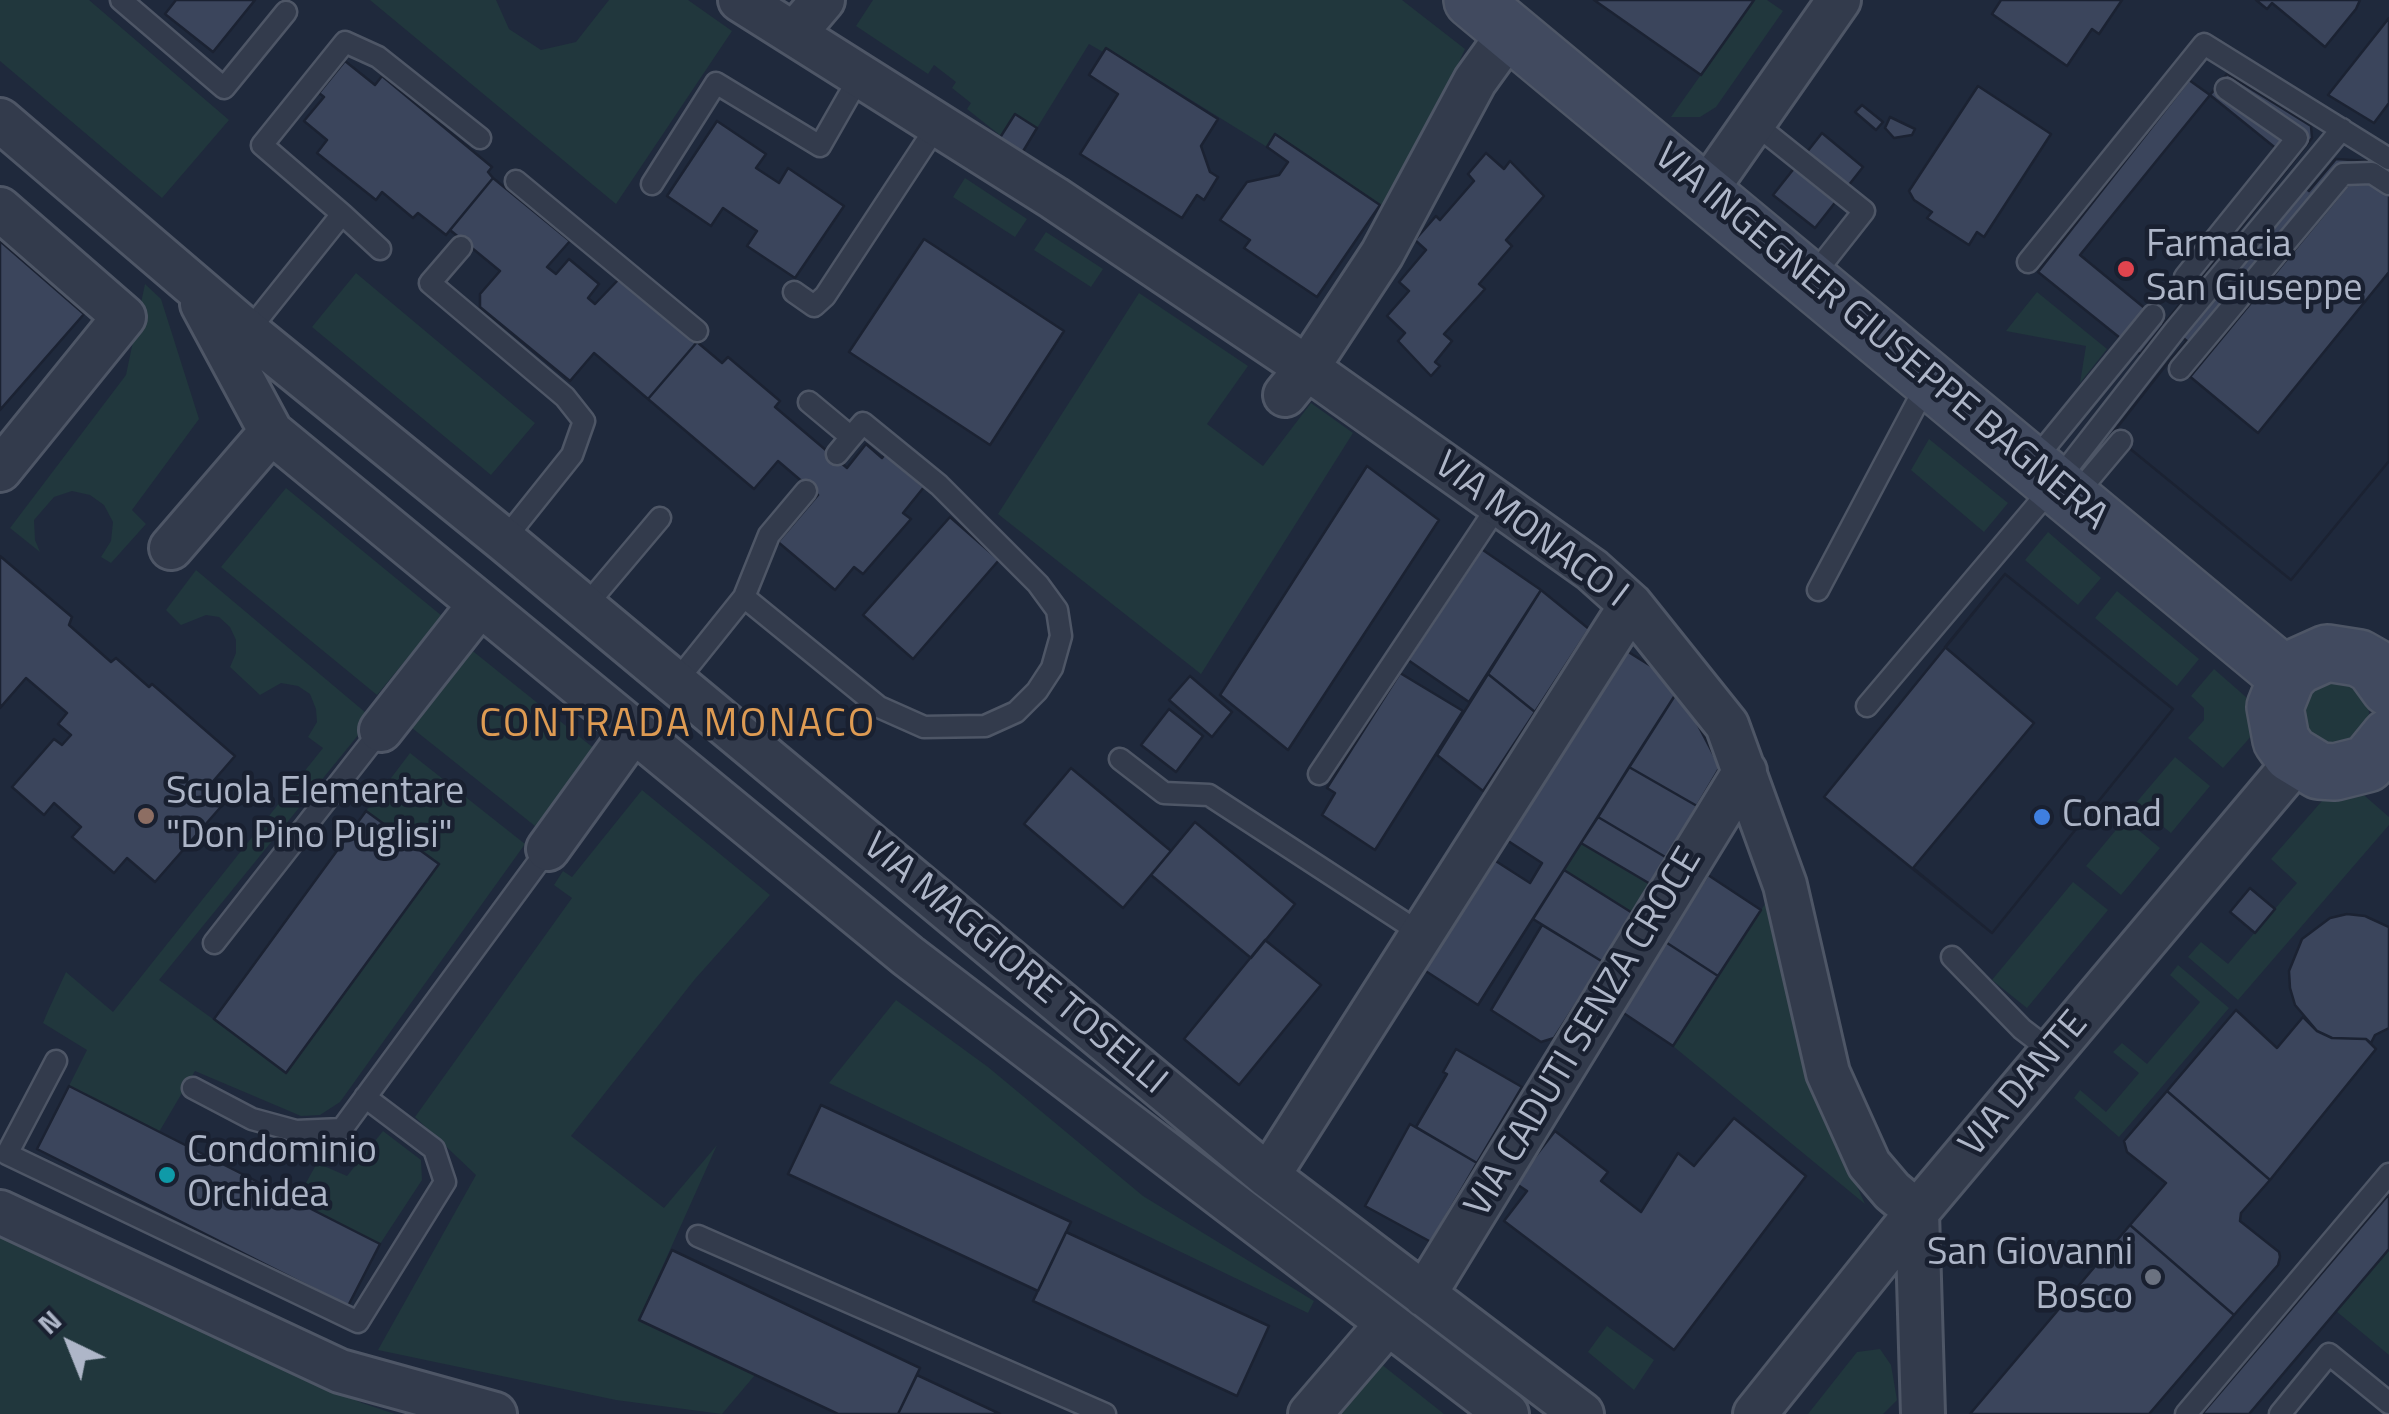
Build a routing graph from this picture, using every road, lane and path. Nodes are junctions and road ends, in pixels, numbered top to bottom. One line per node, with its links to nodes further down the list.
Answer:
1 (121, 0): 5 (lane)
2 (740, 0): 7 (street, VIA MONACO I)
3 (823, 0): 7 (street)
4 (1839, 0): 11 (street)
5 (286, 12)
6 (1491, 16): 19 (main road, VIA INGEGNER GIUSEPPE BAGNERA); 33 (street)
7 (794, 34): 8 (street, VIA MONACO I)
8 (860, 76): 12 (street, VIA MONACO I); 17 (lane)
9 (2226, 90): 25 (lane)
10 (0, 120): 30 (street, VIA MAGGIORE TOSELLI)
11 (1754, 122): 19 (street); 26 (lane)
12 (938, 124): 27 (lane); 33 (street, VIA MONACO I)
13 (2342, 130): 15 (lane); 24 (lane); 40 (lane)
14 (480, 138): 21 (lane)
15 (2389, 159)
16 (516, 181): 29 (lane)
17 (652, 184)
18 (2389, 184): 31 (lane)
19 (1706, 192): 26 (main road, VIA INGEGNER GIUSEPPE BAGNERA)
20 (0, 209): 39 (street)
21 (342, 214): 23 (lane); 30 (lane)
22 (461, 246): 45 (lane)
23 (380, 249)
24 (2028, 262)
25 (2185, 277)
26 (1810, 279): 32 (main road, VIA INGEGNER GIUSEPPE BAGNERA)
27 (794, 292)
28 (2153, 315): 40 (lane)
29 (696, 331)
30 (238, 344): 35 (street, VIA MAGGIORE TOSELLI); 42 (street, VIA MAGGIORE TOSELLI)
31 (2180, 369)
32 (1930, 379): 40 (main road, VIA INGEGNER GIUSEPPE BAGNERA); 48 (lane)
33 (1296, 382): 43 (street, VIA MONACO I)
34 (809, 402): 36 (lane)
35 (271, 432): 46 (street); 47 (street, VIA MAGGIORE TOSELLI)
36 (851, 437): 38 (lane); 49 (lane)
37 (2121, 441): 40 (lane)
38 (837, 454)
39 (0, 470)
40 (2053, 482): 53 (main road, VIA INGEGNER GIUSEPPE BAGNERA); 56 (lane)
41 (806, 491): 49 (lane)
42 (456, 502): 45 (street, VIA MAGGIORE TOSELLI); 47 (street)
43 (1498, 504): 51 (street, VIA MONACO I); 63 (lane)
44 (660, 518): 52 (lane)
45 (504, 540): 52 (street, VIA MAGGIORE TOSELLI)
46 (171, 548)
47 (416, 552): 50 (street, VIA MAGGIORE TOSELLI)
48 (1818, 590)
49 (744, 597): 54 (lane)
50 (480, 604): 57 (street); 58 (street, VIA MAGGIORE TOSELLI)
51 (1631, 604): 62 (street, VIA MONACO I); 65 (street)
52 (584, 608): 54 (street, VIA MAGGIORE TOSELLI)
53 (2287, 677): 55 (main road); 61 (main road)
54 (675, 683): 74 (street, VIA MAGGIORE TOSELLI)
55 (2389, 688)
56 (1866, 706)
57 (381, 730): 66 (lane)
58 (634, 730): 64 (street); 79 (street, VIA MAGGIORE TOSELLI)
59 (2386, 750): 61 (main road)
60 (1120, 759): 65 (lane)
61 (2298, 759): 68 (street, VIA DANTE)
62 (1745, 771): 76 (street, VIA MONACO I); 78 (street, VIA CADUTI SENZA CROCE)
63 (1319, 774)
64 (548, 848): 71 (lane)
65 (1422, 934): 74 (street)
66 (214, 943)
67 (1952, 957): 68 (lane)
68 (2052, 1052): 76 (street, VIA DANTE)
69 (56, 1061): 72 (lane)
70 (192, 1088): 71 (lane)
71 (364, 1097): 72 (lane)
72 (4, 1162)
73 (2389, 1174): 88 (lane)
74 (1268, 1176): 78 (street, VIA MAGGIORE TOSELLI)
75 (0, 1212): 81 (street)
76 (1918, 1212): 86 (street, VIA DANTE); 87 (street)
77 (698, 1236): 82 (lane)
78 (1424, 1295): 85 (street, VIA MAGGIORE TOSELLI)
79 (1388, 1323): 83 (street); 84 (street, VIA MAGGIORE TOSELLI)
80 (2389, 1402): 89 (lane)
81 (495, 1414)
82 (1105, 1414)
83 (1310, 1414)
84 (1508, 1414)
85 (1582, 1414)
86 (1754, 1414)
87 (1923, 1414)
88 (2186, 1414)
89 (2280, 1414)

